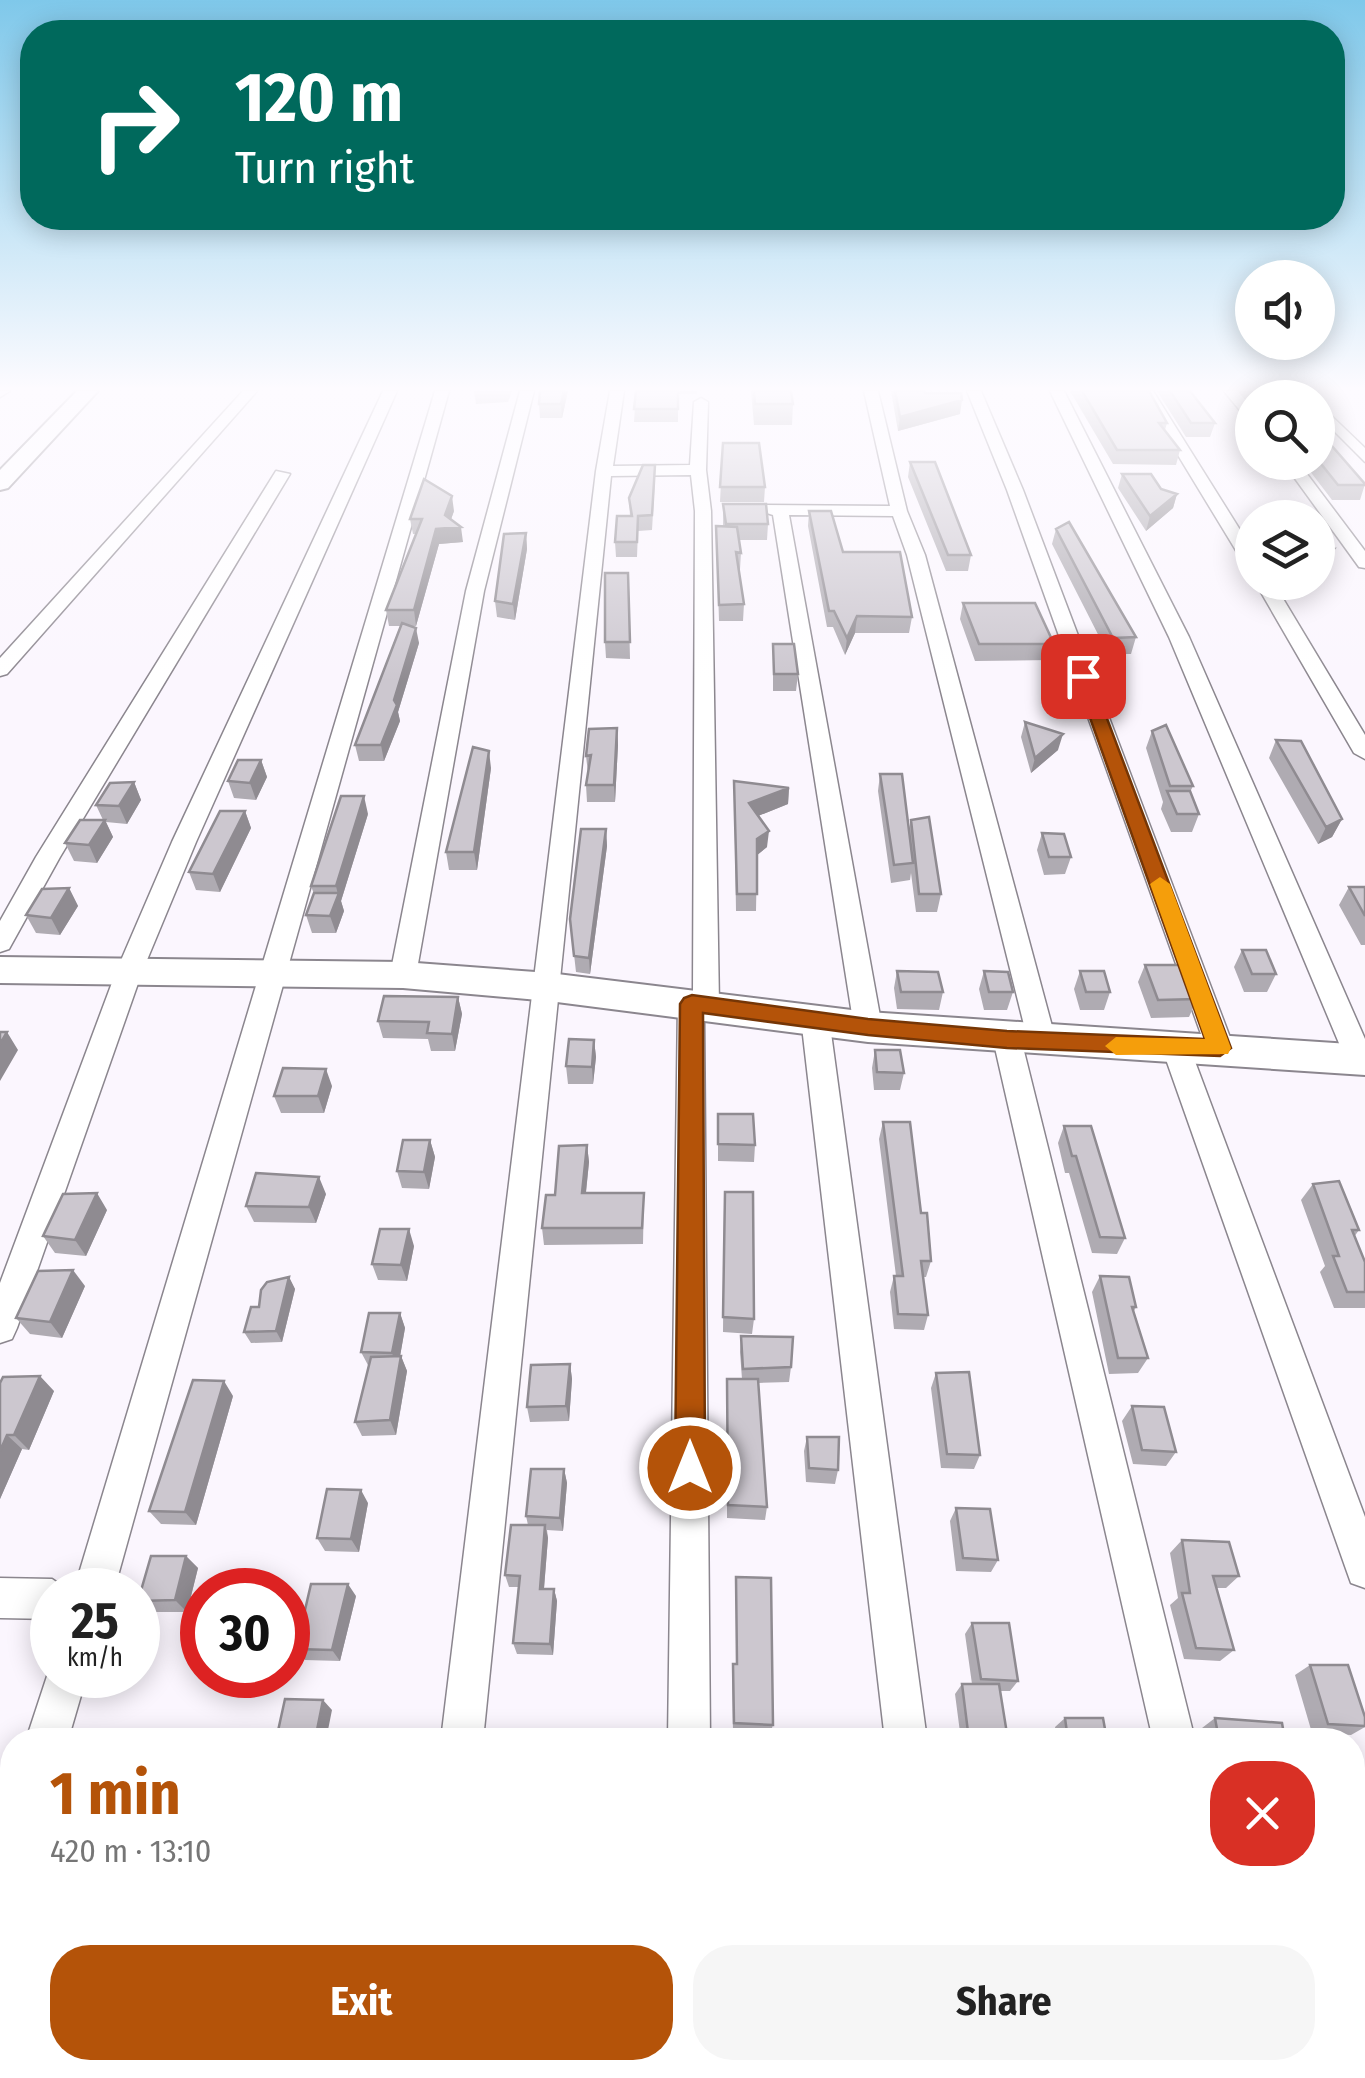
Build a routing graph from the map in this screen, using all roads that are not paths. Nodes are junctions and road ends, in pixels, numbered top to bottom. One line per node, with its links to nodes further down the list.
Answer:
1 (163, 488): 19 (street)
2 (273, 488): 21 (street)
3 (346, 488): 24 (street)
4 (412, 488): 23 (street)
5 (502, 488): 25 (street)
6 (602, 488): 26 (street)
7 (705, 488): 27 (street)
8 (894, 488): 15 (street)
9 (1014, 488): 32 (street)
10 (1107, 488): 33 (street)
11 (1206, 488): 16 (street)
12 (1309, 488): 17 (street)
13 (742, 510): 14 (street)
14 (780, 510): 15 (street); 29 (street)
15 (899, 511): 30 (street)
16 (1235, 535)
17 (1365, 563)
18 (1275, 600): 20 (street)
19 (0, 670)
20 (1365, 752)
21 (0, 943)
22 (0, 970): 24 (street)
23 (275, 971): 24 (street); 25 (street); 35 (street)
24 (129, 972): 34 (street)
25 (403, 974): 26 (street)
26 (549, 987): 27 (street); 41 (street)
27 (699, 1004): 28 (street); 42 (street)
28 (815, 1018): 29 (street); 43 (street)
29 (868, 1027): 30 (street)
30 (1025, 1040): 31 (street); 44 (street)
31 (1176, 1048): 32 (street); 36 (street)
32 (1220, 1048): 33 (street)
33 (1363, 1063)
34 (0, 1328)
35 (100, 1568)
36 (1365, 1570)
37 (0, 1598): 38 (street)
38 (30, 1599)
39 (60, 1698): 40 (street)
40 (51, 1728)
41 (463, 1728)
42 (689, 1728)
43 (904, 1728)
44 (1171, 1728)

